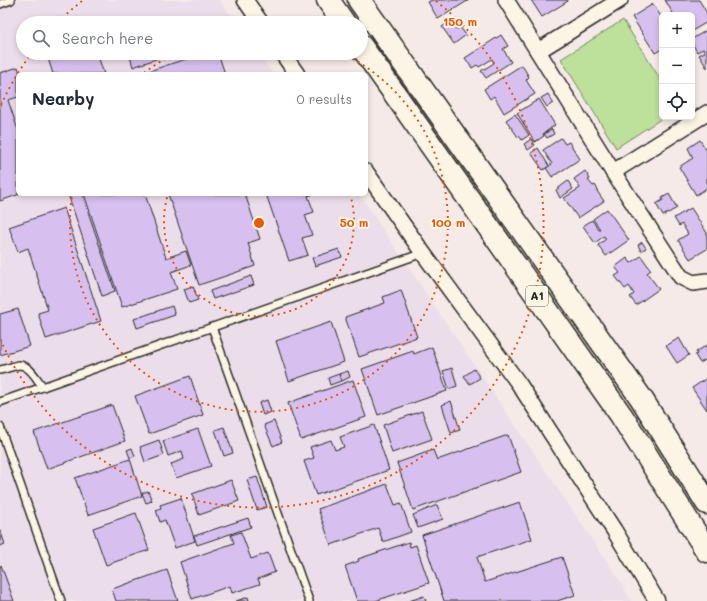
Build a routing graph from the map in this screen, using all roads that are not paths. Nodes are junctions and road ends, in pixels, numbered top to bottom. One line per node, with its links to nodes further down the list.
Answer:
1 (11, 0): 7 (lane)
2 (245, 0): 8 (street)
3 (328, 0): 9 (highway)
4 (360, 0): 24 (highway, A1)
5 (506, 0): 10 (street)
6 (620, 0): 10 (street)
7 (0, 4)
8 (256, 16)
9 (339, 16)
10 (538, 51): 15 (street)
11 (368, 56): 25 (highway, A1)
12 (287, 60): 13 (street)
13 (296, 72)
14 (707, 113): 15 (street)
15 (613, 172): 18 (street)
16 (368, 175): 17 (street)
17 (423, 253): 19 (lane); 28 (street)
18 (707, 282)
19 (212, 327): 21 (lane); 27 (lane)
20 (0, 370): 21 (lane)
21 (43, 387): 22 (lane)
22 (0, 402)
23 (0, 427): 26 (lane)
24 (707, 503)
25 (707, 551)
26 (61, 601)
27 (309, 601)
28 (657, 601)

